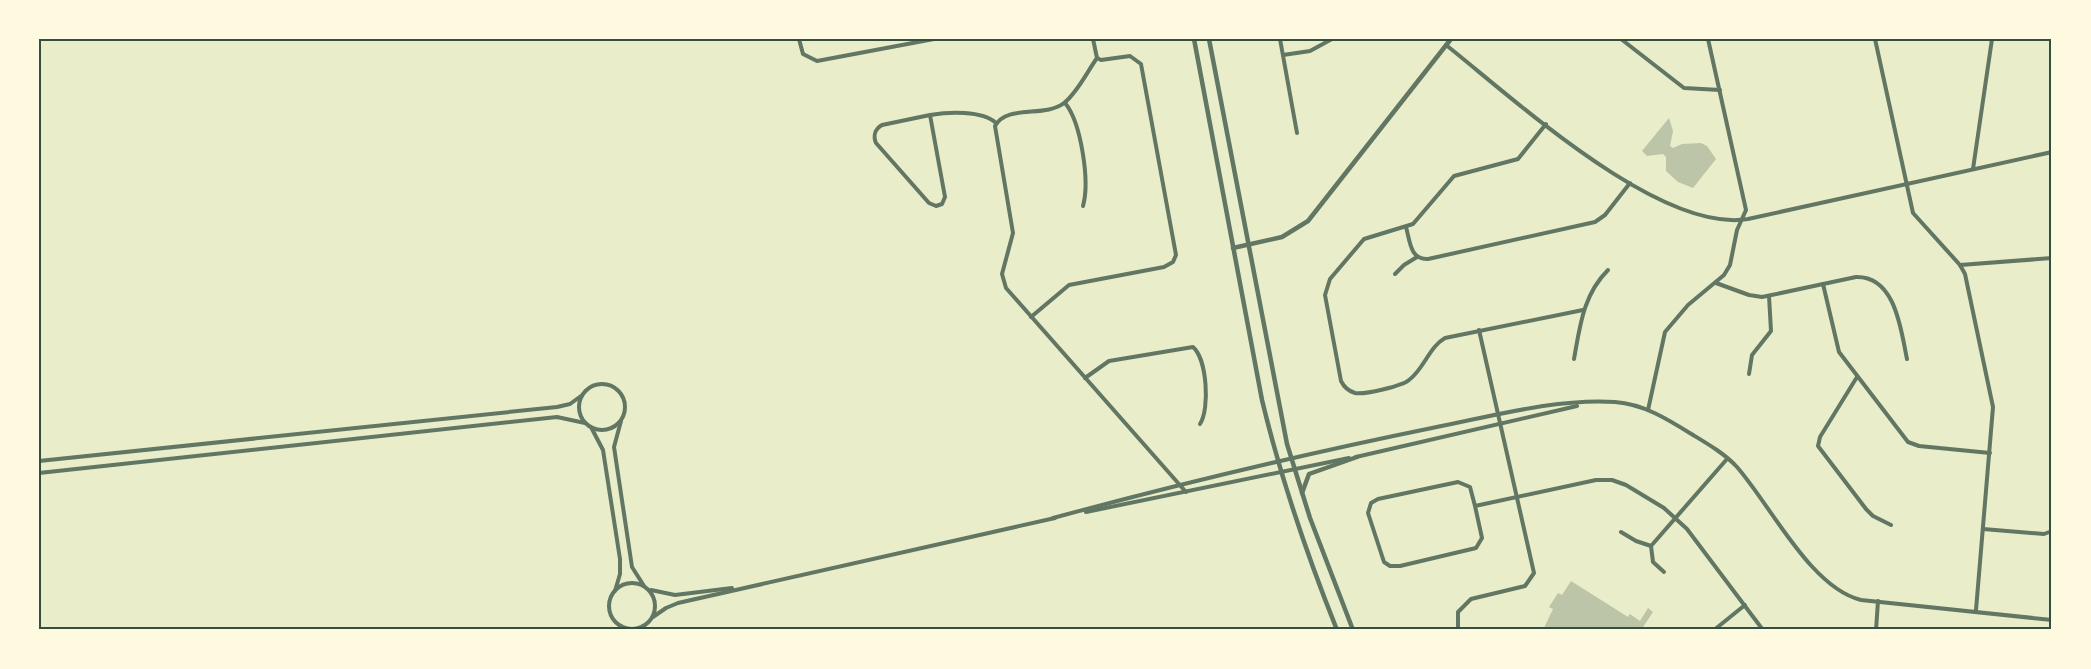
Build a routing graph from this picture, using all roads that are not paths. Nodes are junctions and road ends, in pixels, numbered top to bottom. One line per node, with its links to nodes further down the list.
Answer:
1 (799, 39): 2 (street)
2 (934, 39)
3 (1093, 39): 15 (street)
4 (1194, 39): 30 (street)
5 (1209, 39): 29 (street)
6 (1280, 39): 14 (street)
7 (1332, 39): 14 (street)
8 (1451, 39): 13 (street)
9 (1621, 39): 16 (street)
10 (1708, 39): 16 (street)
11 (1875, 39): 25 (street)
12 (1992, 39): 23 (street)
13 (1446, 45): 20 (street); 29 (street)
14 (1283, 55): 21 (street)
15 (1096, 58): 17 (street); 40 (street)
16 (1720, 90): 27 (street)
17 (1065, 103): 19 (street); 26 (street)
18 (930, 116): 18 (street); 19 (street)
19 (996, 123): 40 (street)
20 (1546, 124): 24 (street); 28 (street)
21 (1297, 133)
22 (2052, 152): 23 (street)
23 (1973, 169): 25 (street)
24 (1630, 183): 27 (street); 31 (street)
25 (1907, 184): 27 (street); 33 (street)
26 (1083, 206)
27 (1742, 220): 36 (street)
28 (1406, 227): 31 (street); 41 (street)
29 (1248, 245): 30 (street); 58 (street)
30 (1233, 248): 61 (street)
31 (1417, 257): 35 (street)
32 (2052, 258): 33 (street)
33 (1959, 265): 56 (street)
34 (1608, 270): 39 (street)
35 (1395, 274)
36 (1716, 283): 38 (street); 49 (street)
37 (1823, 284): 38 (street); 43 (street); 45 (street)
38 (1769, 296): 44 (street)
39 (1583, 310): 41 (street); 42 (street)
40 (1031, 316): 46 (street)
41 (1479, 330): 50 (street)
42 (1574, 359)
43 (1907, 359)
44 (1749, 374)
45 (1857, 377): 56 (street); 72 (street)
46 (1085, 378): 53 (street); 65 (street)
47 (581, 396): 51 (street); 52 (street); 60 (street)
48 (1586, 404): 49 (street); 50 (street); 54 (street)
49 (1648, 410): 59 (street)
50 (1498, 415): 54 (street); 58 (street)
51 (621, 422): 55 (street); 79 (street)
52 (585, 423): 55 (street); 64 (street)
53 (1200, 424)
54 (1500, 424): 57 (street); 68 (street)
55 (592, 429): 80 (street)
56 (1989, 453): 73 (street)
57 (1357, 456): 62 (street); 67 (street)
58 (1291, 457): 61 (street); 62 (street)
59 (1727, 459): 70 (street); 81 (street)
60 (39, 461)
61 (1278, 462): 63 (street); 65 (street)
62 (1294, 468): 63 (street); 67 (street)
63 (1280, 472): 66 (street); 88 (street)
64 (39, 473)
65 (1178, 484): 66 (street); 71 (street)
66 (1186, 492): 71 (street)
67 (1302, 494): 89 (street)
68 (1518, 497): 69 (street); 70 (street); 90 (street)
69 (1475, 506): 69 (street)
70 (1676, 517): 76 (street); 82 (street)
71 (1053, 518): 78 (street)
72 (1891, 525)
73 (1983, 529): 74 (street); 83 (street)
74 (2052, 531)
75 (1621, 532): 76 (street)
76 (1651, 546): 77 (street)
77 (1664, 572)
78 (751, 586): 79 (street); 84 (street)
79 (646, 587): 80 (street); 84 (street)
80 (615, 591): 86 (street)
81 (1878, 601): 83 (street); 93 (street)
82 (1745, 606): 91 (street); 92 (street)
83 (1976, 610): 85 (street)
84 (652, 619): 86 (street); 87 (street)
85 (2052, 620)
86 (623, 628)
87 (647, 630)
88 (1337, 630)
89 (1353, 630)
90 (1458, 630)
91 (1714, 630)
92 (1763, 630)
93 (1876, 630)

